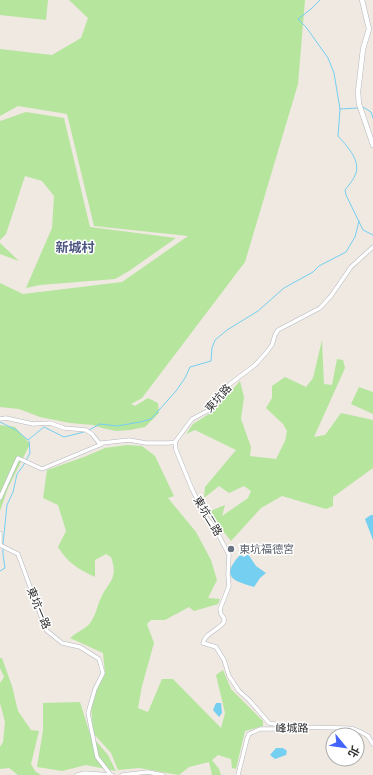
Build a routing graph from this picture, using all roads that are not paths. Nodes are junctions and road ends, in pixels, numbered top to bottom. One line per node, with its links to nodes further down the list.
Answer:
1 (362, 0): 2 (street)
2 (373, 145)
3 (373, 247): 5 (street, 東坑路)
4 (0, 419): 6 (street)
5 (175, 442): 6 (street); 9 (street, 東坑二路)
6 (102, 443): 7 (street)
7 (0, 498)
8 (0, 533): 12 (street, 東坑一路)
9 (290, 727): 10 (street, 峰城路); 15 (street, 峰城路)
10 (373, 744)
11 (77, 775): 12 (street)
12 (112, 775)
13 (122, 775): 14 (street)
14 (163, 775)
15 (238, 775)

